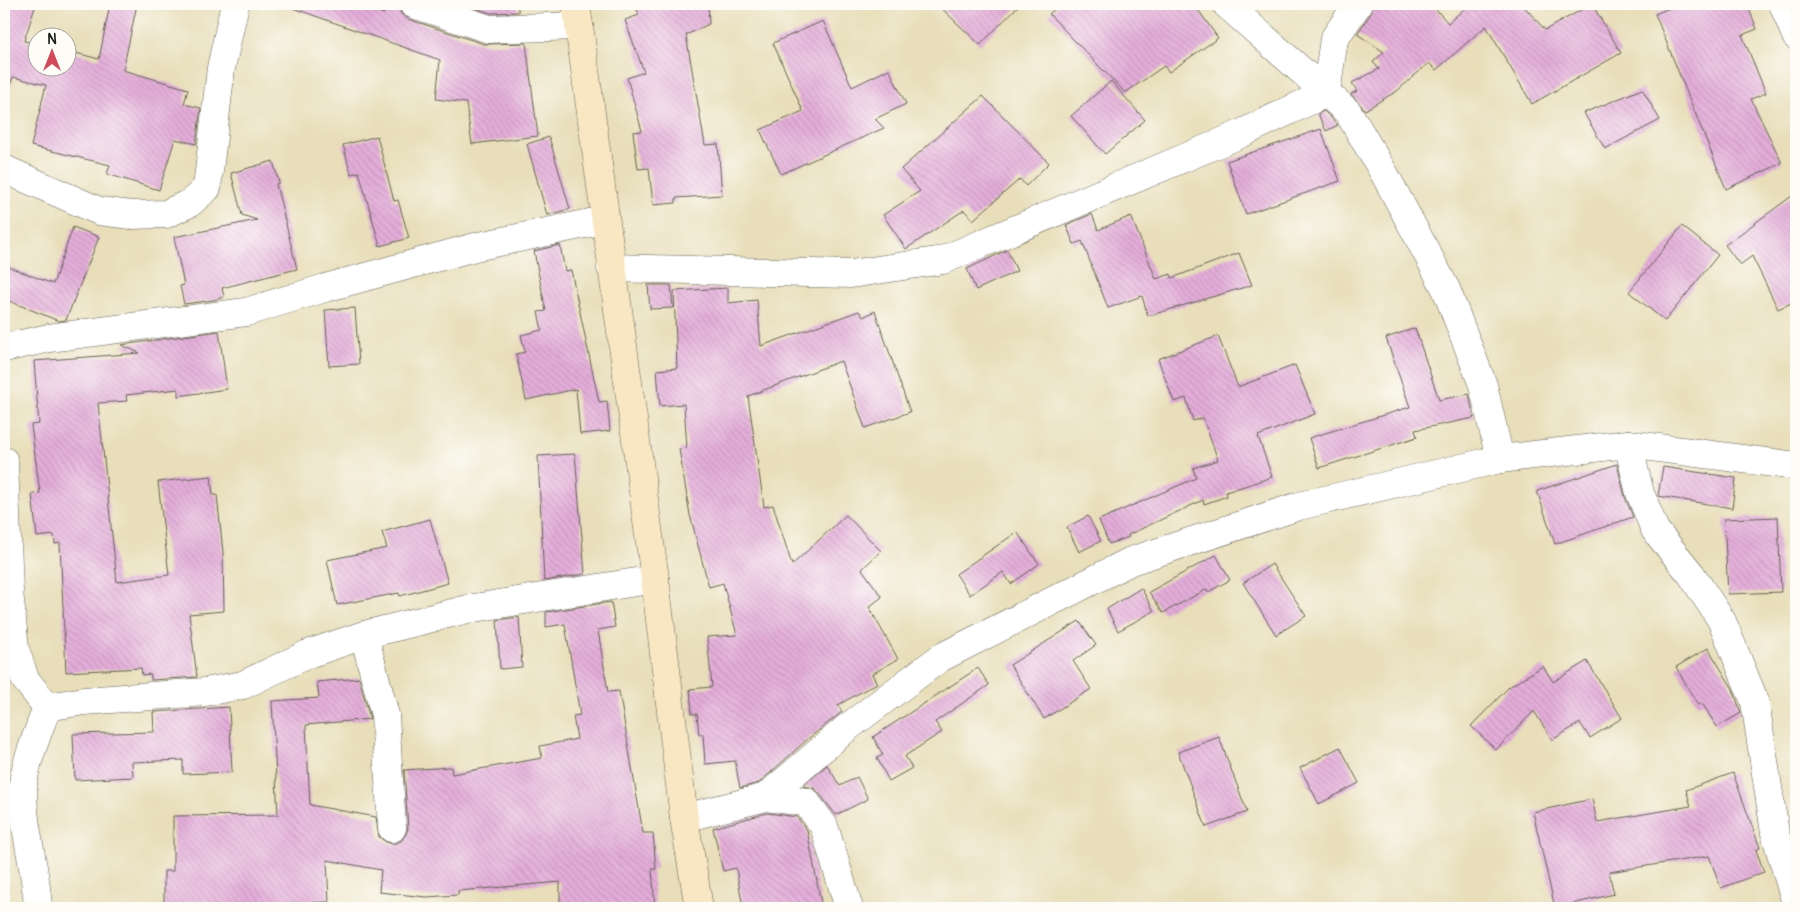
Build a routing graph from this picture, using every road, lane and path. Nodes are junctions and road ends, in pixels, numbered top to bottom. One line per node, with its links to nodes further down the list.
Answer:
1 (235, 4): 9 (street)
2 (413, 4): 6 (street)
3 (1226, 4): 8 (street)
4 (1358, 4): 8 (street)
5 (1782, 4): 7 (street)
6 (577, 15): 10 (main road)
7 (1796, 36)
8 (1326, 93): 11 (street); 14 (street)
9 (4, 169)
10 (604, 220): 11 (main road); 12 (street)
11 (611, 268): 17 (main road)
12 (4, 348)
13 (1628, 444): 14 (street); 16 (street); 24 (street)
14 (1500, 459): 21 (street)
15 (4, 461): 18 (street)
16 (1796, 466)
17 (655, 579): 19 (street); 22 (main road)
18 (6, 592): 20 (street)
19 (364, 635): 20 (street); 23 (street)
20 (47, 707): 25 (street)
21 (766, 797): 22 (street); 27 (street)
22 (684, 818): 26 (main road)
23 (392, 828)
24 (1796, 903)
25 (38, 908)
26 (699, 908)
27 (849, 908)

